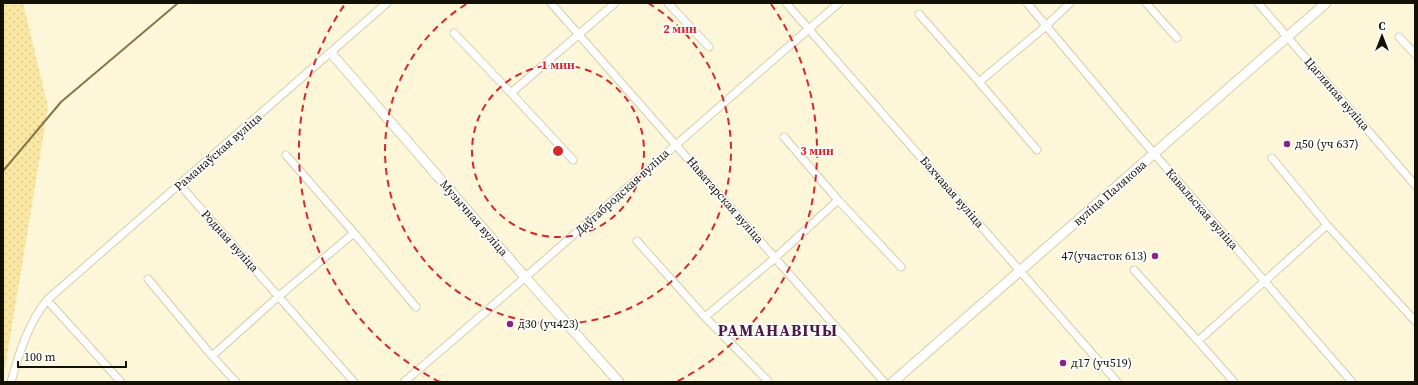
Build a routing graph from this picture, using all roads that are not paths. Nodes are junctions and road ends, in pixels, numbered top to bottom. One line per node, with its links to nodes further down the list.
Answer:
1 (387, 3): 21 (street, Раманаўская вуліца)
2 (551, 3): 16 (street, Наватарская вуліца)
3 (615, 3): 16 (street)
4 (668, 3): 20 (street)
5 (786, 3): 14 (street, Бахчавая вуліца)
6 (840, 3): 14 (street, Даўгабродская вуліца)
7 (1027, 3): 13 (street, Кавальская вуліца)
8 (1070, 3): 13 (street)
9 (1146, 3): 19 (street)
10 (1258, 3): 17 (street, Цагляная вуліца)
11 (1326, 3): 17 (street, вуліца Палякова)
12 (919, 14): 23 (street)
13 (1046, 26): 23 (street); 28 (street, Кавальская вуліца)
14 (809, 29): 26 (street, Даўгабродская вуліца); 40 (street, Бахчавая вуліца)
15 (454, 33): 24 (street)
16 (578, 36): 24 (street); 26 (street, Наватарская вуліца)
17 (1288, 37): 28 (street, вуліца Палякова); 33 (street, Цагляная вуліца)
18 (1399, 37): 22 (street)
19 (1177, 38)
20 (709, 47)
21 (331, 53): 32 (street, Раманаўская вуліца); 42 (street, Музычная вуліца)
22 (1415, 54)
23 (979, 82): 27 (street)
24 (510, 93): 31 (street)
25 (784, 136): 34 (street)
26 (675, 144): 38 (street, Наватарская вуліца); 42 (street, Даўгабродская вуліца)
27 (1037, 150)
28 (1155, 154): 40 (street, вуліца Палякова); 44 (street, Кавальская вуліца)
29 (286, 155): 36 (street)
30 (1272, 158): 35 (street)
31 (573, 160)
32 (180, 185): 45 (street, Родная вуліца); 46 (street, Раманаўская вуліца)
33 (1415, 185)
34 (838, 200): 38 (street); 39 (street)
35 (1327, 225): 44 (street); 49 (street)
36 (354, 233): 45 (street); 47 (street)
37 (637, 241): 48 (street)
38 (775, 258): 48 (street); 59 (street, Наватарская вуліца)
39 (901, 267)
40 (1021, 270): 60 (street, вуліца Палякова); 61 (street, Бахчавая вуліца)
41 (1134, 270): 50 (street)
42 (526, 278): 57 (street, Даўгабродская вуліца); 58 (street, Музычная вуліца)
43 (148, 279): 51 (street)
44 (1265, 282): 50 (street); 63 (street, Кавальская вуліца)
45 (279, 296): 51 (street); 56 (street, Родная вуліца)
46 (46, 300): 53 (street, Раманаўская вуліца); 54 (street)
47 (416, 307)
48 (706, 317): 52 (street)
49 (1415, 320)
50 (1198, 341): 62 (street)
51 (212, 356): 55 (street)
52 (767, 380)
53 (11, 382)
54 (121, 382)
55 (236, 382)
56 (354, 382)
57 (404, 382)
58 (619, 382)
59 (884, 382)
60 (894, 382)
61 (1117, 382)
62 (1234, 382)
63 (1352, 382)

